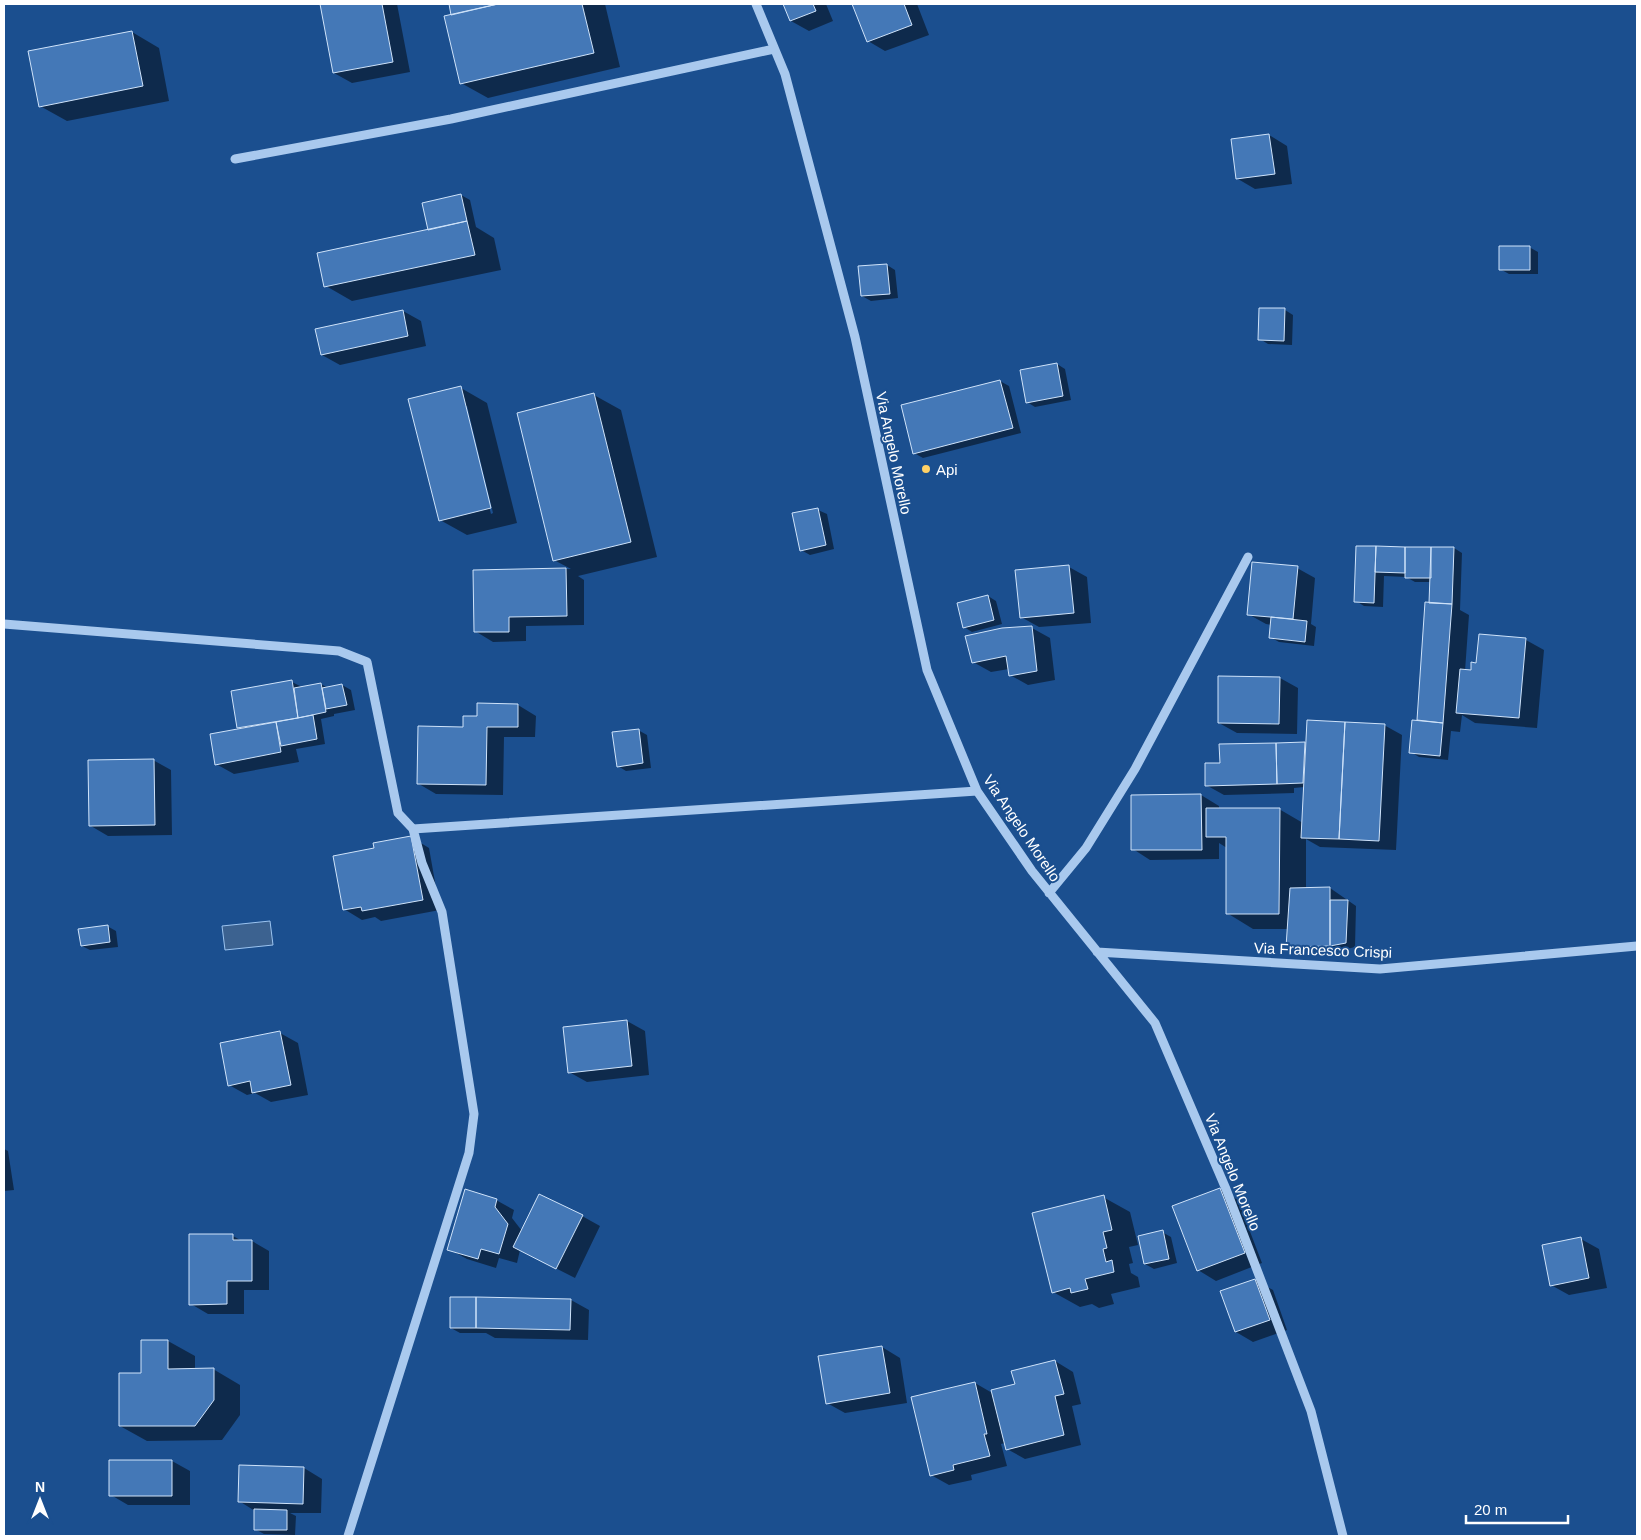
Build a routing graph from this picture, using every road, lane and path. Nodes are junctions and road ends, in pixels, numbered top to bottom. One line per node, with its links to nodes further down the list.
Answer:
1 (756, 4): 2 (street, Via Angelo Morello)
2 (774, 48): 3 (street); 6 (street, Via Angelo Morello)
3 (235, 159)
4 (1248, 557): 8 (street)
5 (4, 624): 7 (street)
6 (977, 791): 7 (street); 8 (street, Via Angelo Morello)
7 (413, 829): 11 (street)
8 (1050, 893): 10 (street, Via Angelo Morello)
9 (1637, 946): 10 (street, Via Francesco Crispi)
10 (1097, 952): 12 (street, Via Angelo Morello)
11 (348, 1536)
12 (1343, 1536)

